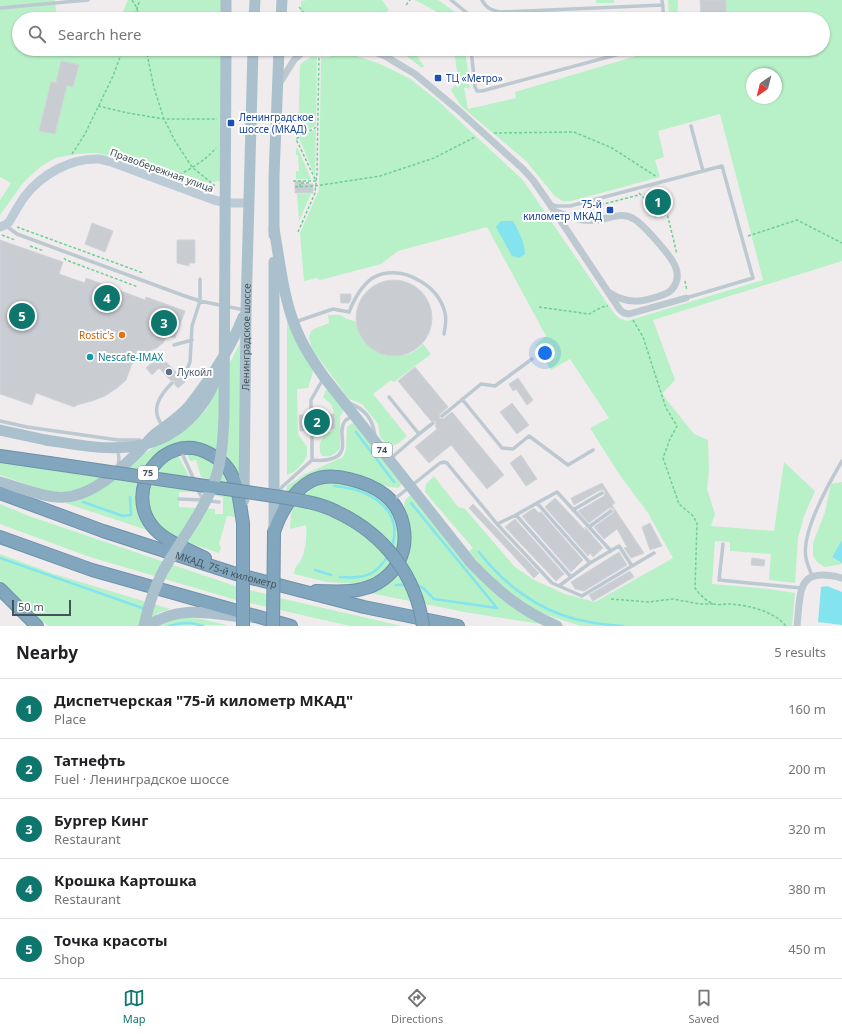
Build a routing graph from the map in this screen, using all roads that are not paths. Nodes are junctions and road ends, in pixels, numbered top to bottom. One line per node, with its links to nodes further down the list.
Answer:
1 (88, 0): 8 (lane)
2 (226, 0): 9 (main road)
3 (255, 0): 10 (main road)
4 (451, 0): 11 (lane)
5 (482, 0): 7 (lane)
6 (662, 0): 7 (lane)
7 (663, 5): 12 (lane)
8 (0, 8)
9 (226, 12)
10 (254, 12)
11 (467, 12)
12 (664, 12)
13 (226, 56): 37 (main road, bridge)
14 (253, 56): 23 (main road, Ленинградское шоссе)
15 (280, 56): 20 (main road)
16 (298, 56): 20 (street)
17 (384, 56): 24 (street)
18 (472, 56): 19 (lane)
19 (612, 56)
20 (278, 86): 27 (main road)
21 (691, 126): 22 (lane)
22 (704, 171): 24 (lane); 30 (lane)
23 (248, 203): 26 (street, Правобережная улица); 32 (main road, Ленинградское шоссе)
24 (549, 203): 25 (street)
25 (554, 211): 29 (street); 29 (street)
26 (5, 225): 31 (lane)
27 (274, 229): 33 (main road, 74); 70 (main road)
28 (200, 279): 31 (lane)
29 (606, 291): 30 (street)
30 (686, 298)
31 (200, 301): 32 (lane); 35 (lane)
32 (246, 311): 50 (main road); 77 (main road, Ленинградское шоссе)
33 (294, 322): 34 (lane); 40 (main road, 74)
34 (444, 334)
35 (192, 340): 36 (lane); 39 (lane)
36 (174, 345)
37 (224, 350): 51 (main road, bridge); 97 (main road, bridge)
38 (532, 360): 43 (lane)
39 (180, 376)
40 (324, 377): 44 (main road, 74); 46 (lane)
41 (172, 383): 50 (lane)
42 (389, 397): 53 (lane)
43 (462, 399): 47 (lane); 58 (lane)
44 (344, 401): 45 (main road, 74); 56 (lane)
45 (354, 414): 56 (main road, 74); 61 (lane)
46 (311, 415)
47 (442, 416)
48 (0, 421): 55 (lane)
49 (433, 423): 53 (lane)
50 (164, 428): 54 (main road)
51 (0, 430)
52 (312, 430): 61 (lane)
53 (419, 434): 60 (lane)
54 (154, 435): 55 (lane); 63 (main road)
55 (103, 438): 63 (lane)
56 (375, 441): 60 (main road, 74)
57 (180, 449): 69 (lane); 77 (highway, 75); 87 (highway, 75)
58 (592, 450)
59 (0, 456): 101 (highway, bridge)
60 (390, 459): 65 (main road, 74)
61 (312, 460): 70 (lane)
62 (842, 461): 88 (lane)
63 (114, 473): 64 (main road)
64 (0, 482)
65 (411, 486): 71 (lane); 78 (lane); 103 (main road, 74)
66 (0, 493): 87 (highway, МКАД, 75-й километр)
67 (602, 493): 74 (lane)
68 (179, 499): 69 (lane)
69 (203, 500): 72 (lane)
70 (274, 501): 80 (main road)
71 (392, 501): 80 (highway); 94 (highway)
72 (219, 502)
73 (537, 503): 74 (lane); 76 (lane); 85 (lane)
74 (574, 510): 79 (lane)
75 (611, 511): 79 (lane)
76 (516, 515): 78 (lane); 89 (lane)
77 (244, 523): 99 (highway, Ленинградское шоссе, bridge)
78 (498, 524): 91 (lane)
79 (590, 527): 83 (lane)
80 (274, 532): 95 (highway, bridge)
81 (0, 537): 95 (highway)
82 (723, 544): 92 (lane)
83 (611, 551): 85 (lane); 86 (lane)
84 (654, 553): 86 (lane)
85 (590, 563): 89 (lane)
86 (632, 566): 91 (lane)
87 (236, 574): 94 (highway, МКАД, 75-й километр)
88 (812, 576): 90 (street); 92 (street)
89 (571, 577): 91 (lane)
90 (842, 578)
91 (559, 586)
92 (801, 588): 104 (street)
93 (0, 590): 96 (highway)
94 (299, 591): 102 (highway, МКАД, 75-й километр)
95 (272, 623): 98 (main road); 100 (highway)
96 (38, 626)
97 (144, 626)
98 (148, 626)
99 (243, 626)
100 (290, 626)
101 (423, 626)
102 (458, 626)
103 (557, 626)
104 (797, 626)

